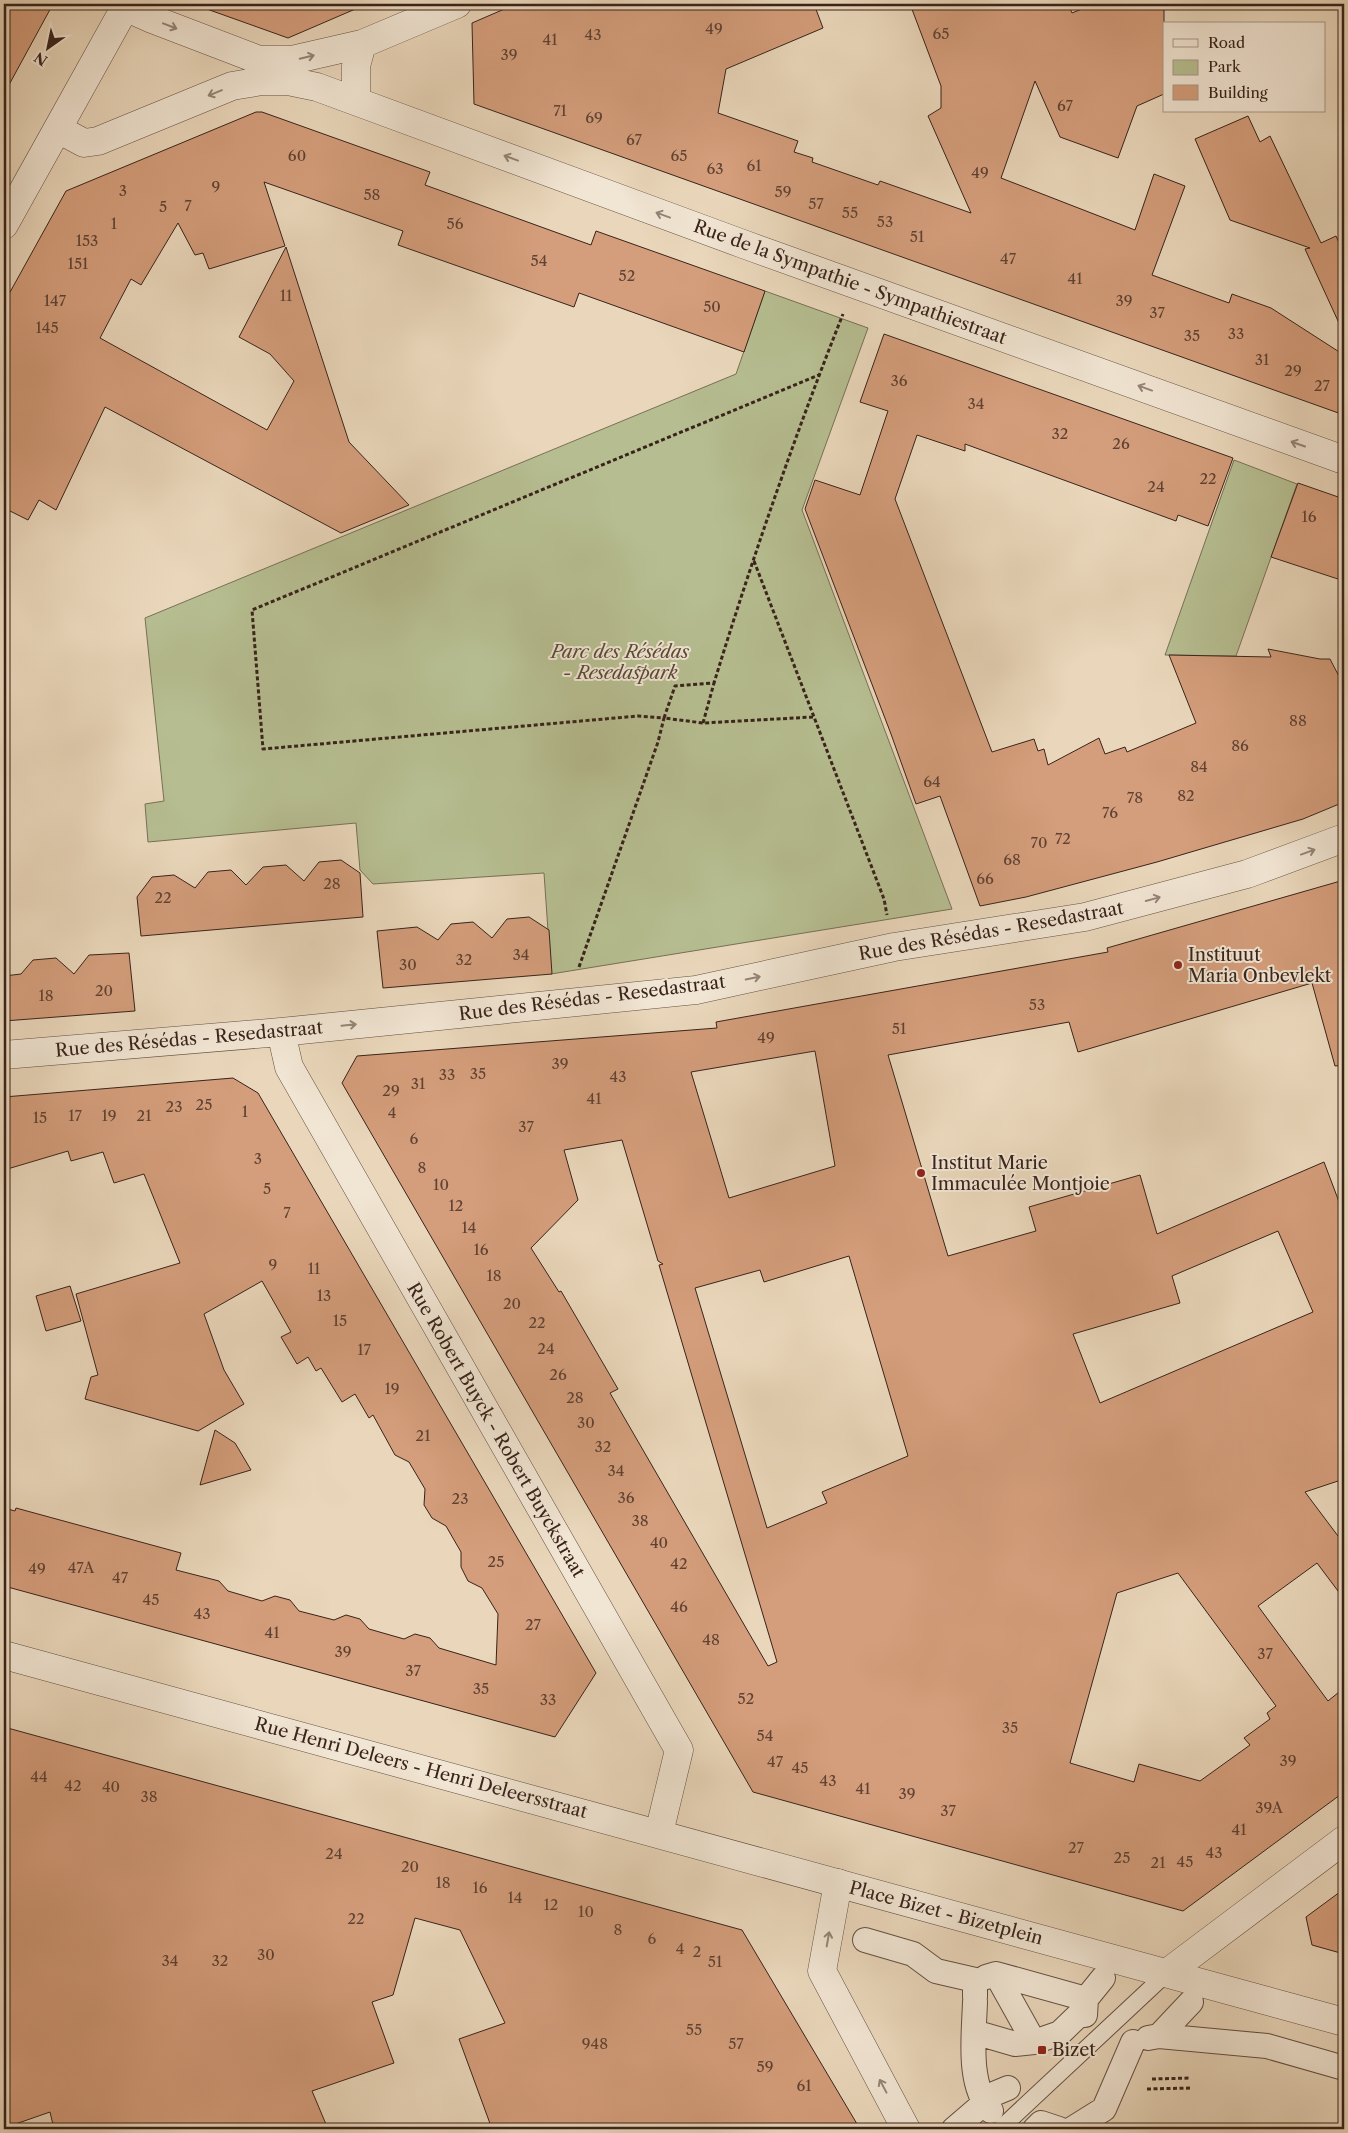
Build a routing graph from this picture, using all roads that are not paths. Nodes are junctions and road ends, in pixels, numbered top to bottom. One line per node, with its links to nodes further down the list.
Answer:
1 (457, 4): 3 (street)
2 (126, 5): 4 (street, Rue de la Sympathie - Sympathiestraat, one-way to 4); 6 (street)
3 (362, 44): 4 (street, one-way to 3); 5 (street)
4 (260, 70): 5 (street, Rue de la Sympathie - Sympathiestraat); 6 (street, one-way to 6)
5 (356, 101): 8 (street, Rue de la Sympathie - Sympathiestraat, one-way to 5)
6 (58, 128): 7 (street)
7 (6, 218)
8 (1344, 460)
9 (1344, 838): 10 (street, Rue des Résédas - Resedastraat, one-way to 9)
10 (281, 1032): 11 (street, Rue des Résédas - Resedastraat); 13 (street, Rue Robert Buyck - Robert Buyckstraat)
11 (4, 1055)
12 (4, 1655): 13 (street, Rue Henri Deleers - Henri Deleersstraat)
13 (659, 1833): 15 (street, Rue Henri Deleers - Henri Deleersstraat)
14 (1344, 1840): 17 (street)
15 (838, 1883): 17 (street, Place Bizet - Bizetplein); 29 (street, Place Bizet - Bizetplein, one-way to 15)
16 (865, 1940): 19 (street)
17 (1167, 1974): 22 (street, Place Bizet - Bizetplein); 28 (lane)
18 (1103, 1978): 21 (street)
19 (980, 1988): 21 (street); 23 (street); 25 (street)
20 (1191, 2002): 24 (street)
21 (1085, 2008): 25 (street)
22 (1344, 2022)
23 (974, 2032): 25 (street); 28 (street)
24 (1159, 2036): 26 (street); 33 (street)
25 (1034, 2042)
26 (1344, 2068)
27 (1008, 2088): 28 (street)
28 (992, 2115): 30 (street)
29 (906, 2129)
30 (954, 2129)
31 (1035, 2129): 32 (street)
32 (1059, 2129)
33 (1072, 2129)

